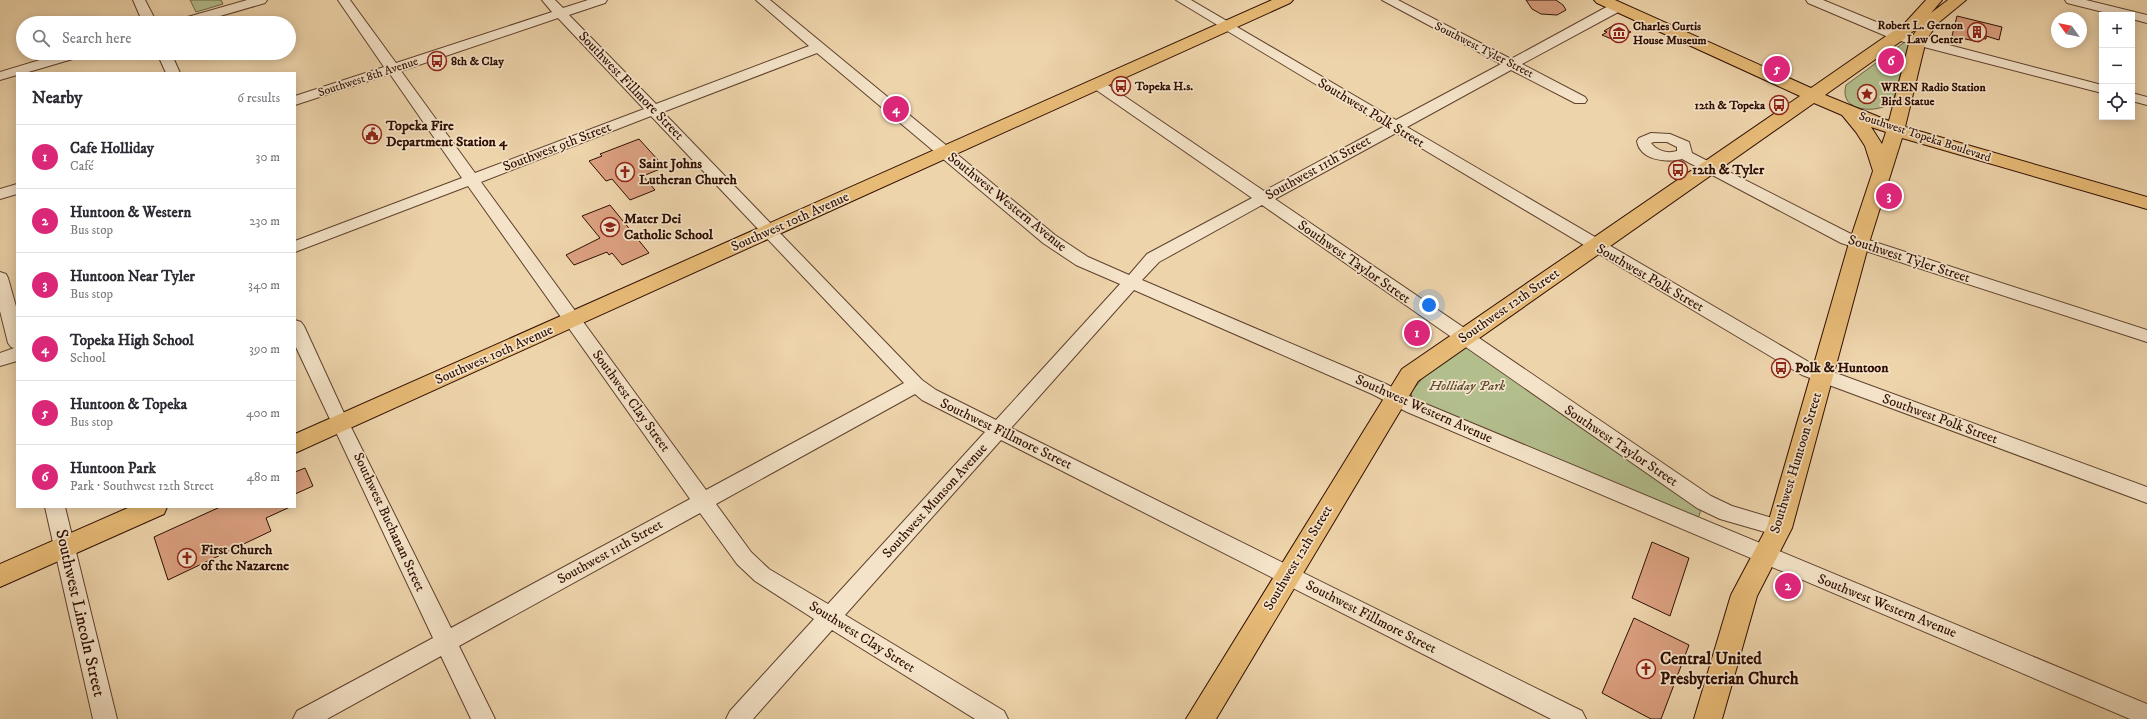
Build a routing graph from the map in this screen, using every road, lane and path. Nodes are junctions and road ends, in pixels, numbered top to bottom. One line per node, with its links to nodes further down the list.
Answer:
1 (139, 0): 16 (street)
2 (261, 0): 17 (street)
3 (344, 0): 26 (street, Southwest Clay Street)
4 (548, 0): 15 (street, Southwest Fillmore Street)
5 (601, 0): 15 (street, Southwest 8th Avenue)
6 (762, 0): 22 (street, Southwest Western Avenue)
7 (1182, 0): 19 (street, Southwest Polk Street)
8 (1285, 0): 19 (main road, Southwest 10th Avenue)
9 (1388, 0): 25 (street, Southwest Tyler Street)
10 (1812, 0): 20 (street)
11 (1934, 0): 20 (main road, Southwest 12th Street)
12 (1958, 0): 21 (main road)
13 (2071, 0): 18 (street)
14 (1610, 3): 25 (street, Southwest 11th Street); 31 (main road, Southwest Topeka Boulevard)
15 (561, 13): 26 (street, Southwest 8th Avenue); 37 (street, Southwest Fillmore Street)
16 (147, 16)
17 (206, 16)
18 (2147, 18)
19 (1226, 27): 29 (main road, Southwest 10th Avenue); 40 (street, Southwest Polk Street)
20 (1898, 36): 21 (street); 31 (main road, Southwest 12th Street); 38 (main road)
21 (1918, 40): 30 (street); 32 (main road, Southwest Huntoon Street)
22 (819, 47): 37 (street, Southwest 9th Street); 42 (street, Southwest Western Avenue)
23 (54, 60): 28 (street)
24 (167, 60): 27 (street)
25 (1510, 63): 34 (street, Southwest Tyler Street); 40 (street, Southwest 11th Street)
26 (393, 69): 36 (street, Southwest 8th Avenue); 46 (street, Southwest Clay Street)
27 (173, 72)
28 (0, 76)
29 (1097, 84): 42 (main road, Southwest 10th Avenue); 50 (street, Southwest Taylor Street)
30 (2099, 88)
31 (1812, 96): 38 (main road, Southwest Topeka Boulevard); 39 (main road, Southwest 12th Street)
32 (1904, 97): 38 (main road); 41 (main road, Southwest Huntoon Street)
33 (2135, 98): 35 (street)
34 (1580, 100)
35 (2147, 100)
36 (296, 101)
37 (654, 110): 46 (street, Southwest 9th Street); 53 (street, Southwest Fillmore Street)
38 (1851, 113): 39 (main road); 41 (main road, Southwest Topeka Boulevard); 45 (main road)
39 (1779, 118): 44 (main road, Southwest 12th Street)
40 (1395, 126): 50 (street, Southwest 11th Street); 55 (street, Southwest Polk Street)
41 (1896, 130): 45 (main road, Southwest Huntoon Street); 52 (main road, Southwest Topeka Boulevard)
42 (945, 152): 53 (main road, Southwest 10th Avenue); 58 (street, Southwest Western Avenue)
43 (1683, 154): 44 (street, Southwest Tyler Street)
44 (1708, 168): 54 (street, Southwest Tyler Street); 55 (main road, Southwest 12th Street)
45 (1882, 170): 54 (main road, Southwest Huntoon Street)
46 (472, 180): 56 (street, Southwest 9th Street); 59 (street, Southwest Clay Street)
47 (16, 189): 48 (street)
48 (0, 194)
49 (16, 198): 51 (street)
50 (1262, 199): 58 (street, Southwest 11th Street); 62 (street, Southwest Taylor Street)
51 (0, 202)
52 (2147, 203)
53 (769, 231): 59 (main road, Southwest 10th Avenue); 67 (street, Southwest Fillmore Street)
54 (1859, 243): 61 (street, Southwest Tyler Street); 66 (main road, Southwest Huntoon Street)
55 (1596, 246): 62 (main road, Southwest 12th Street); 66 (street, Southwest Polk Street)
56 (296, 247)
57 (0, 278): 63 (street)
58 (1132, 282): 68 (street, Southwest Western Avenue); 70 (street, Southwest Munson Avenue)
59 (572, 320): 69 (main road, Southwest 10th Avenue); 73 (street, Southwest Clay Street)
60 (296, 328): 69 (street, Southwest Buchanan Street)
61 (2147, 336)
62 (1463, 338): 68 (main road, Southwest 12th Street); 76 (street, Southwest Taylor Street)
63 (16, 339)
64 (16, 354): 65 (street)
65 (0, 360)
66 (1821, 375): 72 (street, Southwest Polk Street); 76 (main road, Southwest Huntoon Street)
67 (916, 384): 70 (street, Southwest Fillmore Street); 73 (street, Southwest 11th Street)
68 (1397, 397): 78 (street, Southwest Western Avenue); 80 (main road, Southwest 12th Street)
69 (341, 424): 71 (main road, Southwest 10th Avenue); 82 (street, Southwest Buchanan Street)
70 (999, 430): 80 (street, Southwest Fillmore Street); 81 (street, Southwest Munson Avenue)
71 (296, 444)
72 (2147, 495)
73 (703, 501): 81 (street, Southwest Clay Street); 82 (street, Southwest 11th Street)
74 (55, 508): 77 (street, Southwest Lincoln Street)
75 (153, 508): 77 (main road)
76 (1779, 528): 78 (main road, Southwest Huntoon Street)
77 (64, 548): 79 (main road); 84 (street, Southwest Lincoln Street)
78 (1765, 554): 83 (street, Southwest Western Avenue); 91 (main road, Southwest Huntoon Street)
79 (0, 576)
80 (1288, 576): 89 (main road, Southwest 12th Street); 90 (street, Southwest Fillmore Street)
81 (830, 617): 87 (street, Southwest Munson Avenue); 88 (street, Southwest Clay Street)
82 (446, 642): 85 (street, Southwest 11th Street); 86 (street, Southwest Buchanan Street)
83 (2147, 715)
84 (105, 719)
85 (305, 719)
86 (483, 719)
87 (738, 719)
88 (996, 719)
89 (1200, 719)
90 (1574, 719)
91 (1708, 719)

